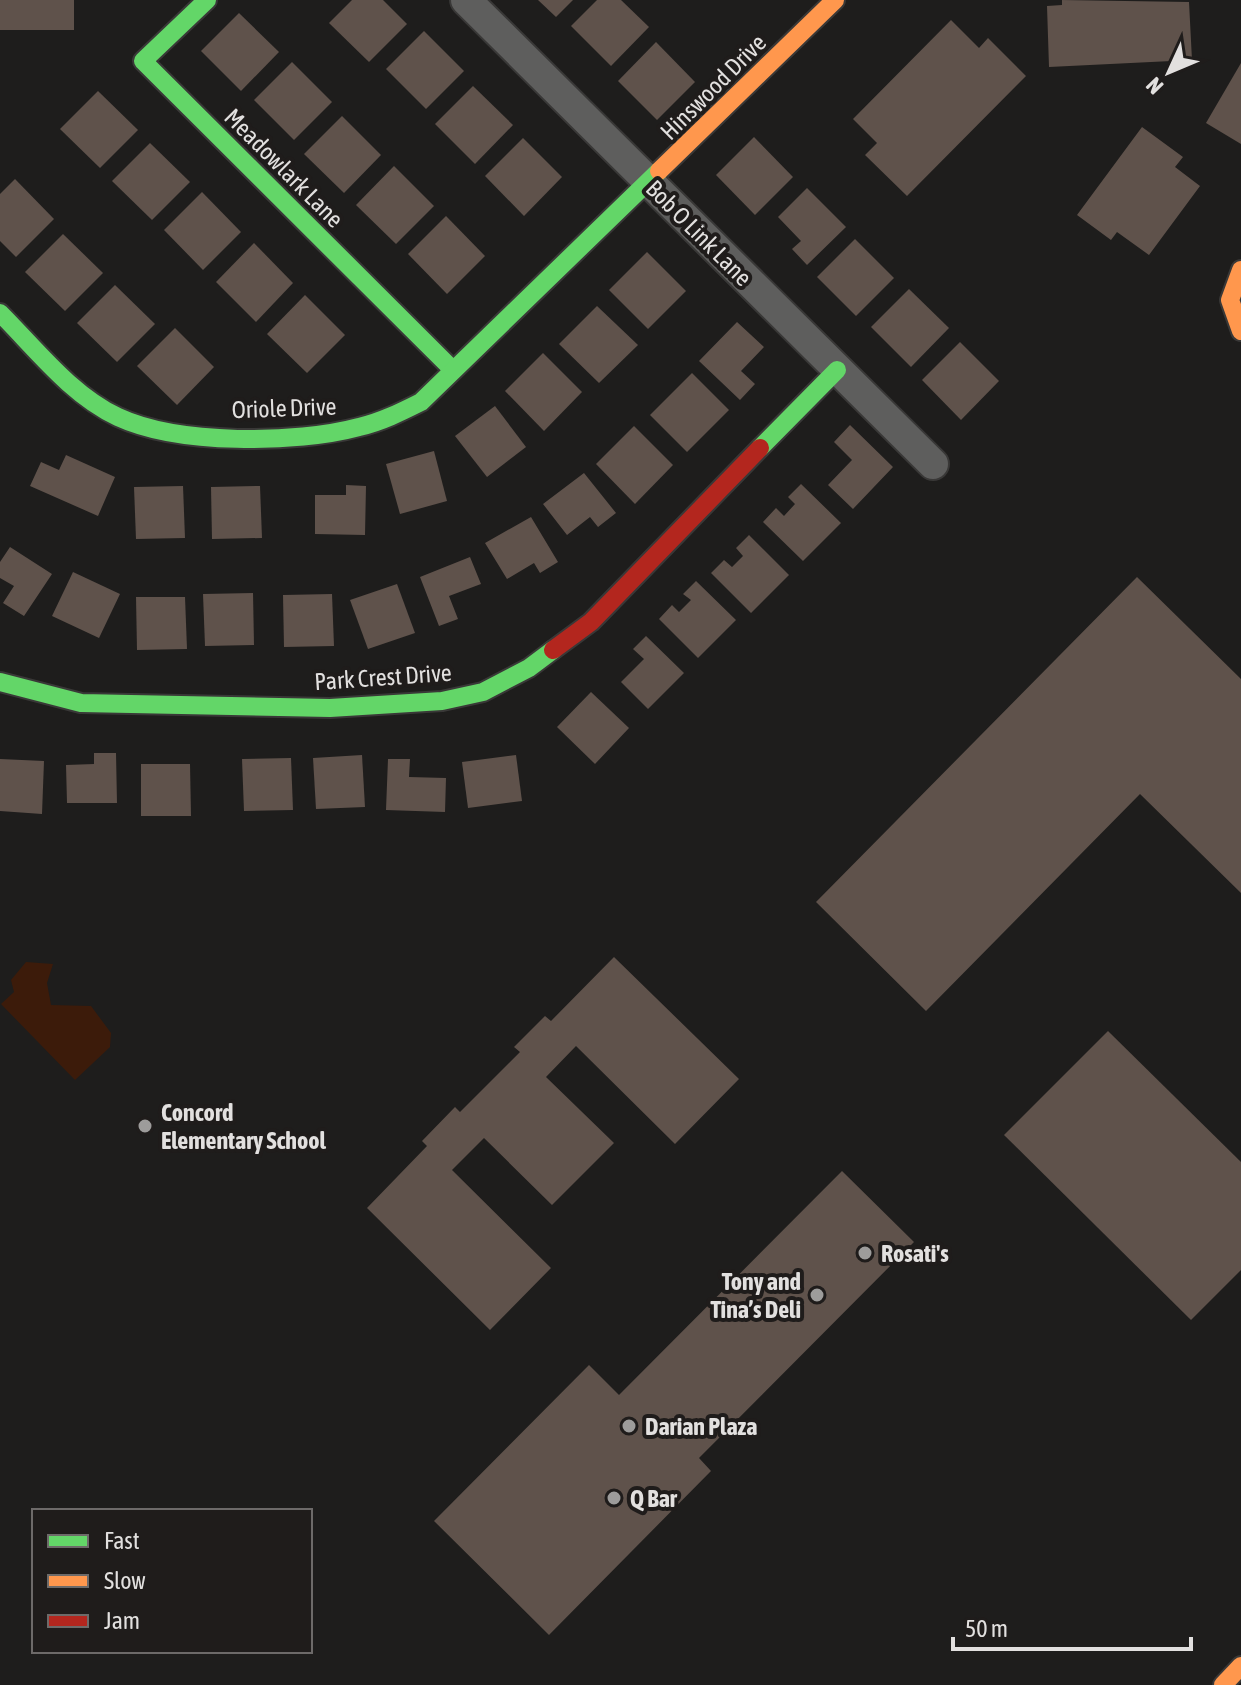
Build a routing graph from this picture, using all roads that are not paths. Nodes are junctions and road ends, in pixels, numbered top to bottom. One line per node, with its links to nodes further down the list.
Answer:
1 (207, 0): 9 (street, Meadowlark Lane)
2 (466, 0): 4 (street, Bob O Link Lane)
3 (835, 0): 4 (street, Hinswood Drive)
4 (649, 183): 5 (street, Hinswood Drive); 10 (street, Bob O Link Lane)
5 (622, 205): 9 (street, Oriole Drive)
6 (1241, 270): 8 (street)
7 (0, 313): 9 (street, Oriole Drive)
8 (1241, 331)
9 (453, 370)
10 (837, 370): 11 (street, Bob O Link Lane); 12 (street, Park Crest Drive)
11 (933, 464)
12 (0, 682)
13 (1241, 1666): 14 (street)
14 (1223, 1685)

